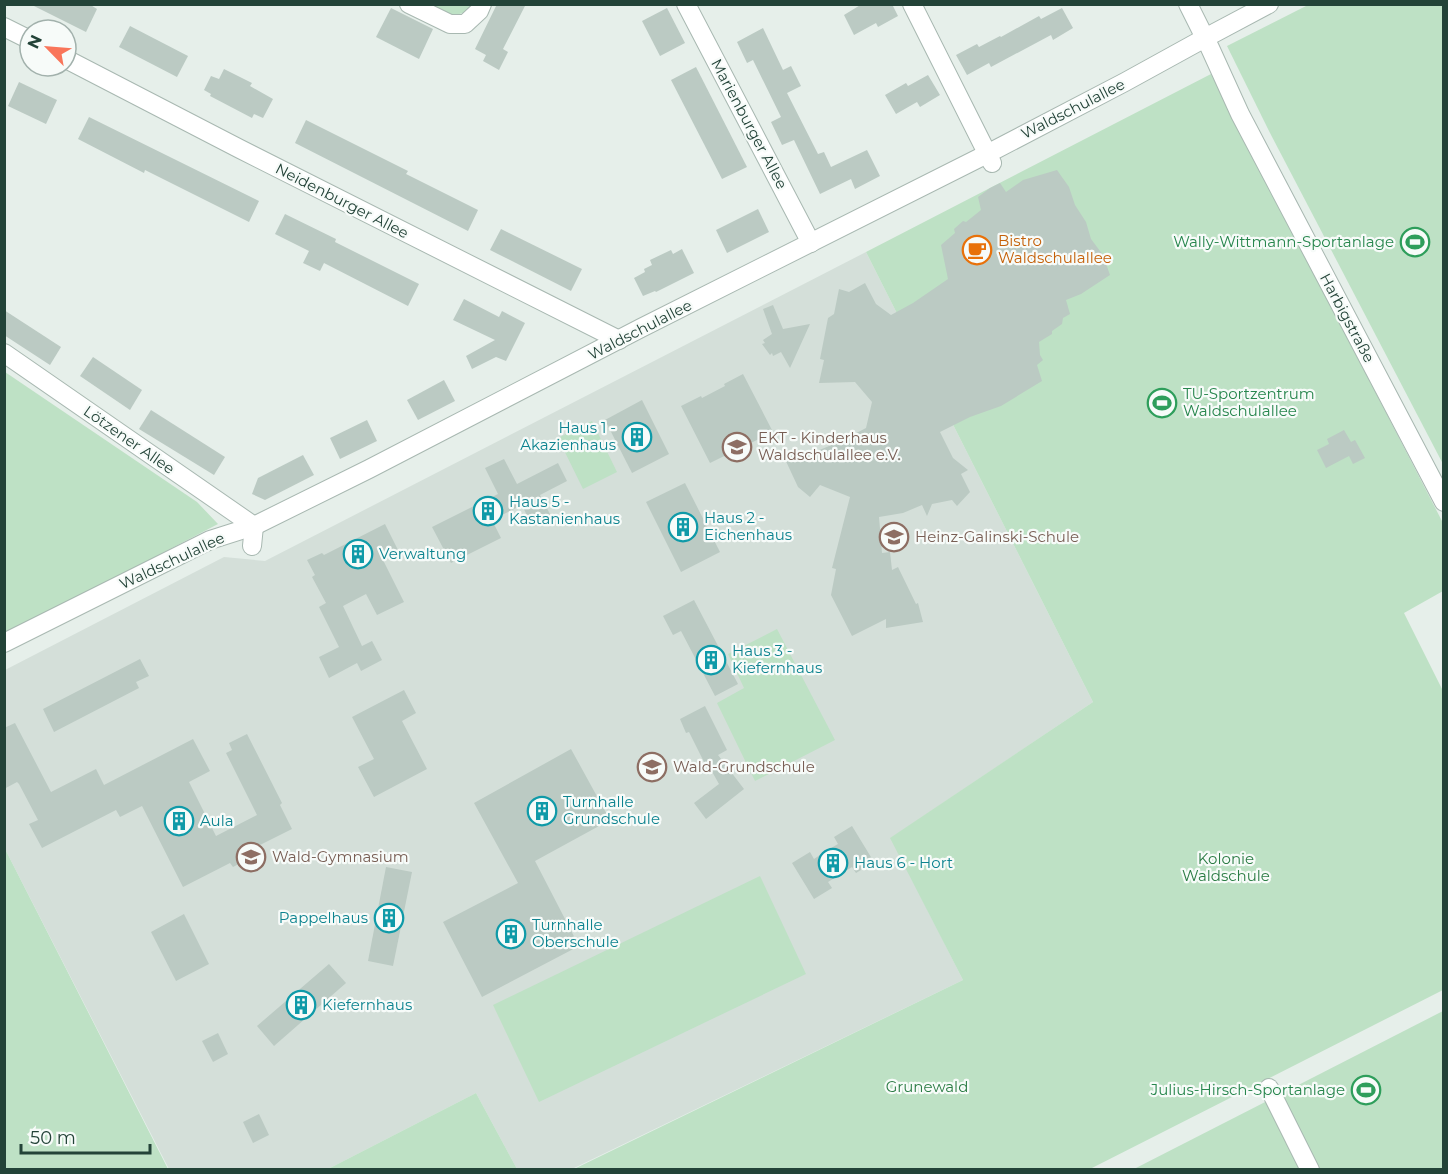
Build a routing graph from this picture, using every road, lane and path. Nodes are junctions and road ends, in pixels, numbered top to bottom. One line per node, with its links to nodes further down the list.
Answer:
1 (409, 4): 2 (street)
2 (482, 4)
3 (686, 4): 12 (street, Marienburger Allee)
4 (912, 4): 11 (street)
5 (1188, 4): 9 (street, Harbigstraße)
6 (1269, 4): 9 (street, Waldschulallee)
7 (4, 27): 8 (street)
8 (18, 34)
9 (1205, 38): 11 (street, Waldschulallee); 15 (street, Harbigstraße)
10 (78, 65): 13 (street, Neidenburger Allee)
11 (989, 158): 12 (street, Waldschulallee)
12 (811, 243): 13 (street, Waldschulallee)
13 (619, 340): 16 (street, Waldschulallee)
14 (4, 354): 16 (street, Lötzener Allee)
15 (1443, 502)
16 (254, 526): 17 (street); 18 (street, Waldschulallee)
17 (252, 546)
18 (4, 643)
19 (1269, 1088): 20 (street)
20 (1310, 1170)

